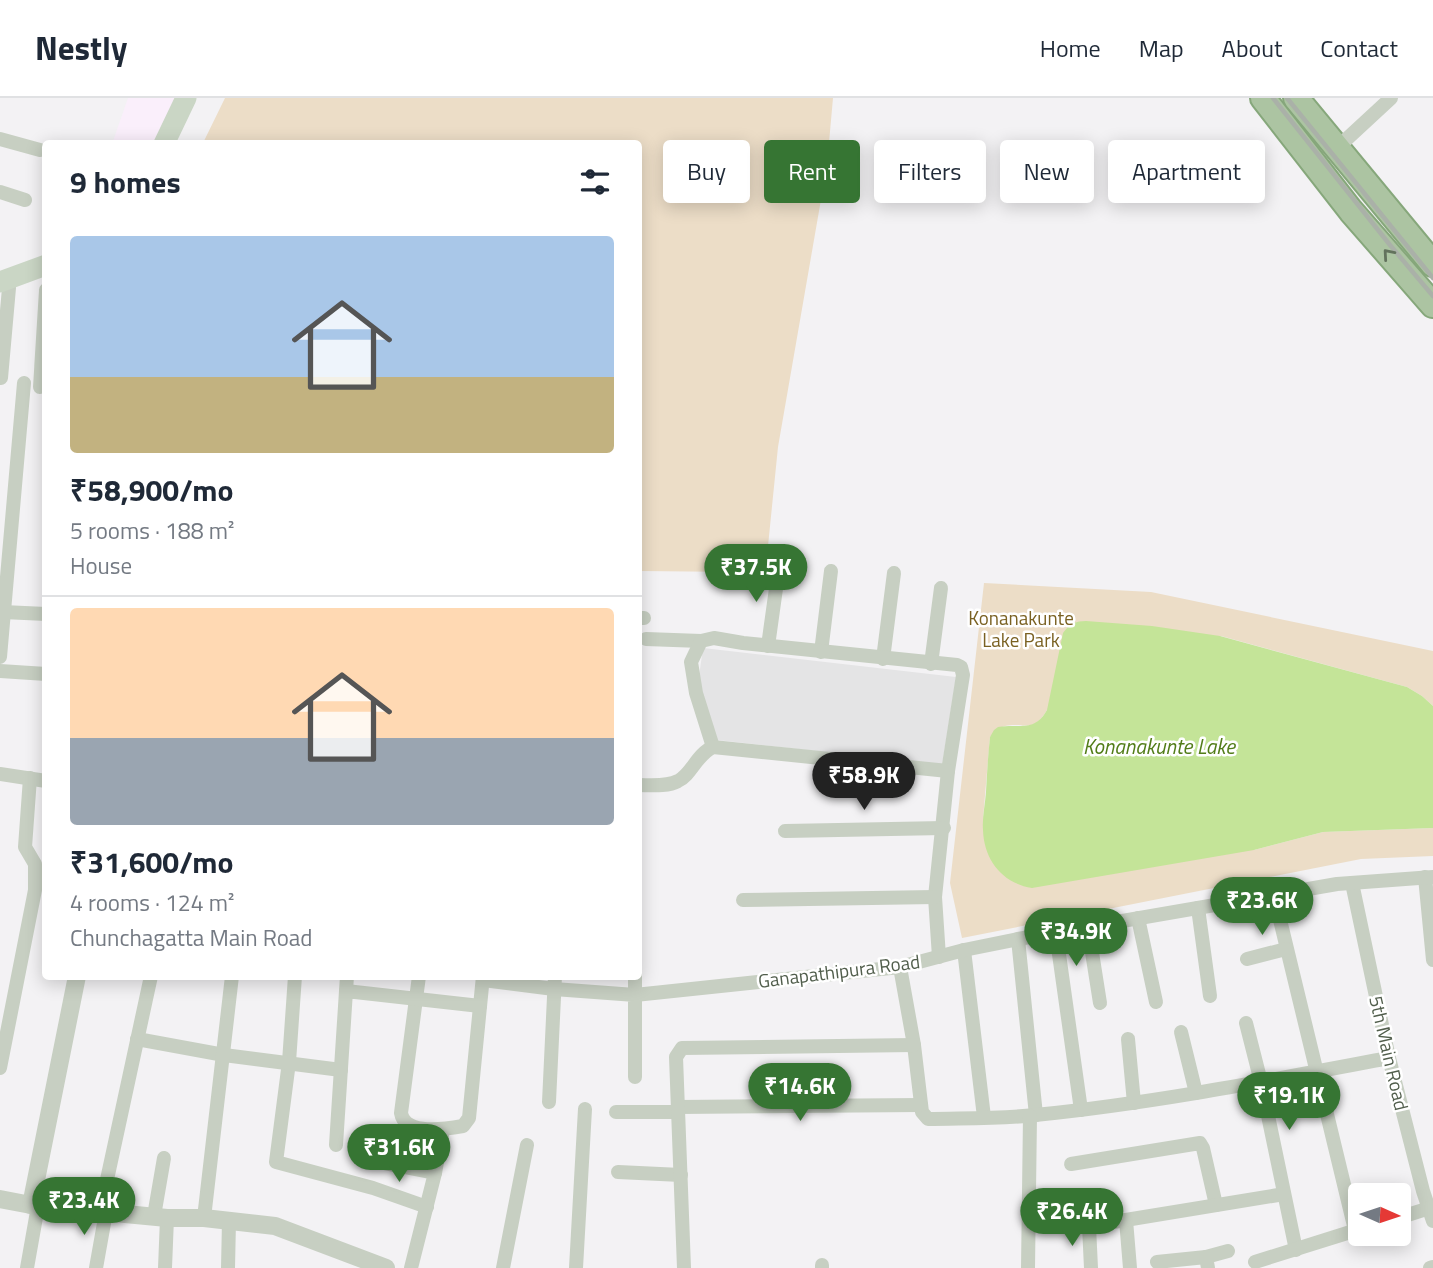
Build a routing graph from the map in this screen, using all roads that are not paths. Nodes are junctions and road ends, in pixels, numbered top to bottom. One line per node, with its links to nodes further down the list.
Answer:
1 (187, 98): 7 (main road)
2 (197, 98): 8 (main road)
3 (1264, 98): 17 (highway, one-way to 3)
4 (1296, 98): 9 (highway)
5 (1391, 98): 9 (street)
6 (0, 139): 10 (street)
7 (166, 140)
8 (178, 140)
9 (1337, 148): 13 (highway)
10 (40, 150)
11 (0, 192): 12 (street)
12 (25, 200)
13 (1433, 264)
14 (42, 267): 16 (main road)
15 (42, 277): 16 (main road)
16 (3, 287): 18 (street)
17 (1433, 305)
18 (0, 378): 19 (street)
19 (24, 383): 20 (street); 25 (street)
20 (42, 388)
21 (779, 566): 29 (street)
22 (831, 571): 30 (street)
23 (894, 573): 32 (street)
24 (941, 588): 33 (street)
25 (4, 612): 26 (street); 31 (street)
26 (42, 614)
27 (646, 639): 28 (street)
28 (701, 641): 29 (street); 36 (street)
29 (768, 646): 30 (street)
30 (821, 652): 32 (street)
31 (0, 657)
32 (883, 659): 33 (street)
33 (931, 663): 37 (street)
34 (0, 671): 35 (street)
35 (42, 674)
36 (713, 747): 37 (street); 41 (street)
37 (948, 771): 42 (street)
38 (0, 774): 39 (street)
39 (30, 778): 40 (street); 84 (street)
40 (42, 780)
41 (642, 785)
42 (944, 828): 43 (street); 47 (street)
43 (785, 831)
44 (1429, 877): 45 (street, Ganapathipura Road); 58 (street)
45 (1352, 883): 46 (street, Ganapathipura Road); 82 (street, 5th Main Road)
46 (1273, 895): 49 (street, Ganapathipura Road); 54 (street)
47 (936, 897): 48 (street); 56 (street)
48 (743, 900)
49 (1198, 908): 50 (street, Ganapathipura Road); 71 (street)
50 (1138, 918): 51 (street, Ganapathipura Road); 73 (street)
51 (1088, 927): 52 (street, Ganapathipura Road); 74 (street)
52 (1056, 933): 53 (street, Ganapathipura Road); 95 (street)
53 (1018, 939): 55 (street, Ganapathipura Road); 97 (street)
54 (1286, 949): 57 (street); 86 (street)
55 (964, 950): 56 (street, Ganapathipura Road); 98 (street)
56 (939, 957): 59 (street, Ganapathipura Road)
57 (1247, 959)
58 (1433, 960)
59 (900, 967): 70 (street, Ganapathipura Road); 80 (street)
60 (76, 980): 112 (street)
61 (150, 980): 78 (street)
62 (232, 980): 81 (street)
63 (295, 980): 83 (street)
64 (419, 980): 72 (street)
65 (483, 980): 75 (street)
66 (512, 980): 68 (street, Ganapathipura Road)
67 (635, 980): 70 (street)
68 (555, 983): 70 (street, Ganapathipura Road); 90 (street)
69 (346, 984): 72 (street); 85 (street)
70 (635, 995): 87 (street)
71 (1210, 996)
72 (417, 1000): 75 (street); 99 (street)
73 (1156, 1002)
74 (1100, 1003)
75 (480, 1006): 99 (street)
76 (1246, 1023): 88 (street)
77 (1181, 1032): 89 (street)
78 (137, 1039): 81 (street); 114 (street)
79 (1128, 1039): 91 (street)
80 (915, 1045): 92 (street); 94 (street)
81 (224, 1055): 83 (street); 118 (street)
82 (1389, 1058): 86 (street); 115 (street, 5th Main Road)
83 (289, 1062): 85 (street); 113 (street)
84 (0, 1068)
85 (341, 1070): 100 (street)
86 (1316, 1072): 88 (street); 109 (street)
87 (635, 1077)
88 (1261, 1082): 89 (street); 108 (street)
89 (1196, 1093): 91 (street)
90 (549, 1102)
91 (1134, 1103): 95 (street)
92 (921, 1105): 94 (street); 98 (street)
93 (584, 1109): 134 (street)
94 (678, 1109): 96 (street); 107 (street)
95 (1081, 1110): 97 (street)
96 (616, 1112)
97 (1033, 1115): 98 (street); 136 (street)
98 (984, 1117)
99 (443, 1130): 106 (street)
100 (336, 1145)
101 (527, 1145): 133 (street)
102 (164, 1158): 117 (street)
103 (368, 1160): 106 (street)
104 (1071, 1164): 111 (street)
105 (618, 1172): 107 (street)
106 (435, 1173): 113 (street)
107 (681, 1175): 135 (street)
108 (1284, 1194): 111 (street); 122 (street)
109 (1348, 1195)
110 (0, 1199): 112 (street)
111 (1216, 1205): 119 (street)
112 (34, 1206): 114 (street); 127 (street)
113 (426, 1207): 132 (street)
114 (103, 1212): 117 (street); 128 (street)
115 (1432, 1212): 116 (street)
116 (1411, 1215)
117 (161, 1217): 118 (street); 129 (street)
118 (204, 1218): 120 (street)
119 (1126, 1220): 137 (street); 138 (street)
120 (229, 1221): 130 (street); 131 (street)
121 (1348, 1233): 122 (street)
122 (1296, 1250): 125 (street)
123 (1228, 1251): 126 (street)
124 (1157, 1262): 126 (street)
125 (1255, 1262)
126 (1207, 1263)
127 (27, 1268)
128 (96, 1268)
129 (164, 1268)
130 (228, 1268)
131 (386, 1268)
132 (411, 1268)
133 (503, 1268)
134 (576, 1268)
135 (684, 1268)
136 (1028, 1268)
137 (1091, 1268)
138 (1130, 1268)

